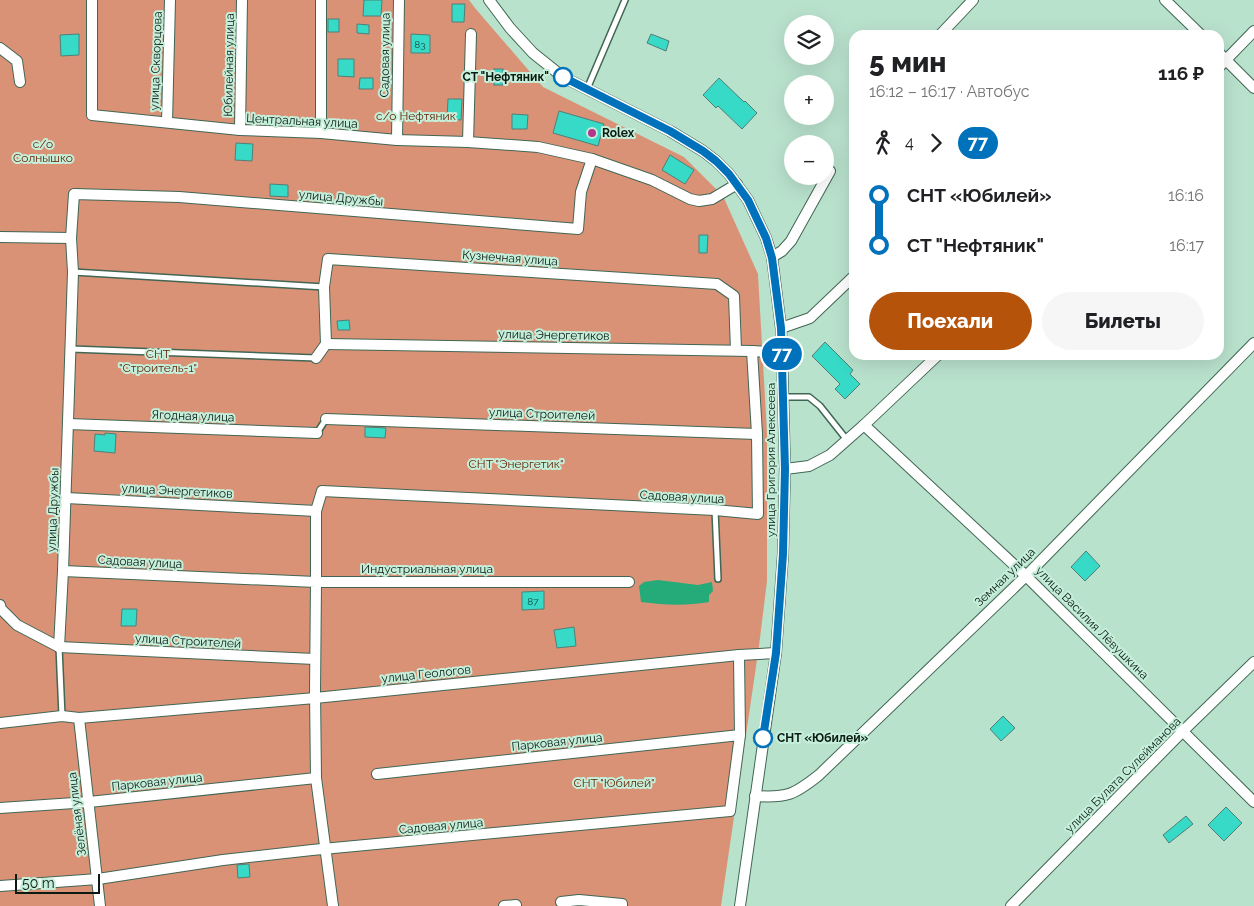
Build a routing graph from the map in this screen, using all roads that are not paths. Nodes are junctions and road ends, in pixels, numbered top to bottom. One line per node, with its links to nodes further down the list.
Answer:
1 (92, 0): 20 (street, Центральная улица)
2 (170, 0): 20 (street, улица Скворцова)
3 (242, 0): 21 (street, Юбилейная улица)
4 (321, 0): 22 (street)
5 (398, 0): 23 (street, Садовая улица)
6 (489, 0): 19 (street, улица Григория Алексеева)
7 (625, 0): 19 (lane)
8 (974, 0): 10 (street)
9 (1165, 0): 11 (street)
10 (945, 30)
11 (1196, 30)
12 (1254, 31): 15 (street)
13 (471, 34): 24 (street)
14 (0, 48): 17 (street)
15 (1224, 57)
16 (1224, 63): 18 (street)
17 (20, 82)
18 (1254, 88)
19 (586, 90): 26 (street, улица Григория Алексеева)
20 (167, 122): 21 (street, Центральная улица)
21 (240, 130): 22 (street, Центральная улица)
22 (321, 133): 23 (street, Центральная улица)
23 (396, 140): 24 (street, Центральная улица)
24 (468, 142): 25 (street, Центральная улица)
25 (592, 159): 26 (street, Центральная улица); 29 (street, улица Дружбы)
26 (737, 184): 30 (street, улица Григория Алексеева)
27 (822, 185): 30 (street)
28 (0, 237): 29 (street)
29 (71, 238): 31 (street, улица Дружбы)
30 (772, 258): 34 (street, улица Григория Алексеева)
31 (73, 272): 33 (lane); 37 (street, улица Дружбы)
32 (849, 281): 34 (street)
33 (324, 287): 36 (street, Кузнечная улица); 38 (street, Кузнечная улица)
34 (781, 328): 40 (street, улица Григория Алексеева)
35 (1254, 343): 55 (street, Земная улица)
36 (326, 344): 38 (street, улица Энергетиков); 41 (street)
37 (71, 348): 41 (lane); 45 (street, улица Дружбы)
38 (736, 350): 39 (street, улица Энергетиков)
39 (752, 351): 40 (street, улица Энергетиков); 48 (street, Садовая улица)
40 (782, 353): 43 (street, улица Григория Алексеева)
41 (316, 358)
42 (933, 360): 46 (street)
43 (783, 397): 49 (lane); 50 (street, улица Григория Алексеева)
44 (326, 419): 47 (lane); 48 (street, улица Строителей)
45 (68, 424): 47 (street, Ягодная улица); 51 (street, улица Дружбы)
46 (864, 424): 49 (street); 55 (street, улица Василия Лёвушкина)
47 (317, 433)
48 (757, 434): 52 (street, Садовая улица)
49 (847, 440): 50 (street)
50 (785, 469): 61 (street, улица Григория Алексеева)
51 (66, 498): 53 (street, улица Энергетиков); 54 (street, улица Дружбы)
52 (715, 510): 53 (street, Садовая улица); 56 (lane)
53 (316, 511): 57 (street)
54 (63, 571): 57 (street, Садовая улица); 60 (street, улица Дружбы)
55 (1026, 576): 69 (street, улица Василия Лёвушкина); 73 (street, Земная улица)
56 (718, 579)
57 (316, 582): 58 (street, Индустриальная улица); 63 (street)
58 (629, 582)
59 (0, 605): 60 (street)
60 (59, 647): 63 (street, улица Строителей); 66 (lane)
61 (776, 653): 62 (street, улица Геологов); 73 (street, улица Григория Алексеева)
62 (739, 654): 65 (street, улица Геологов); 70 (street, Садовая улица)
63 (315, 659): 65 (street)
64 (1254, 662): 69 (street, улица Булата Сулейманова)
65 (315, 695): 67 (street, улица Геологов); 72 (street)
66 (62, 716): 67 (street, улица Геологов); 68 (street, улица Геологов)
67 (79, 718): 74 (street, Зелёная улица)
68 (0, 723)
69 (1183, 731): 75 (street, улица Василия Лёвушкина); 87 (street, улица Булата Сулейманова)
70 (740, 735): 71 (street, Парковая улица); 77 (street, Садовая улица)
71 (377, 774)
72 (316, 778): 74 (street, Парковая улица); 77 (street)
73 (755, 796): 86 (street, улица Григория Алексеева)
74 (88, 802): 76 (street, Парковая улица); 78 (street, Зелёная улица)
75 (1254, 802)
76 (0, 808)
77 (325, 849): 78 (street, Садовая улица); 83 (street)
78 (98, 879): 79 (street, Садовая улица); 82 (street, Зелёная улица)
79 (0, 886)
80 (561, 902): 85 (street)
81 (516, 905): 84 (street)
82 (100, 906)
83 (333, 906)
84 (504, 906)
85 (622, 906)
86 (740, 906)
87 (1011, 906)

